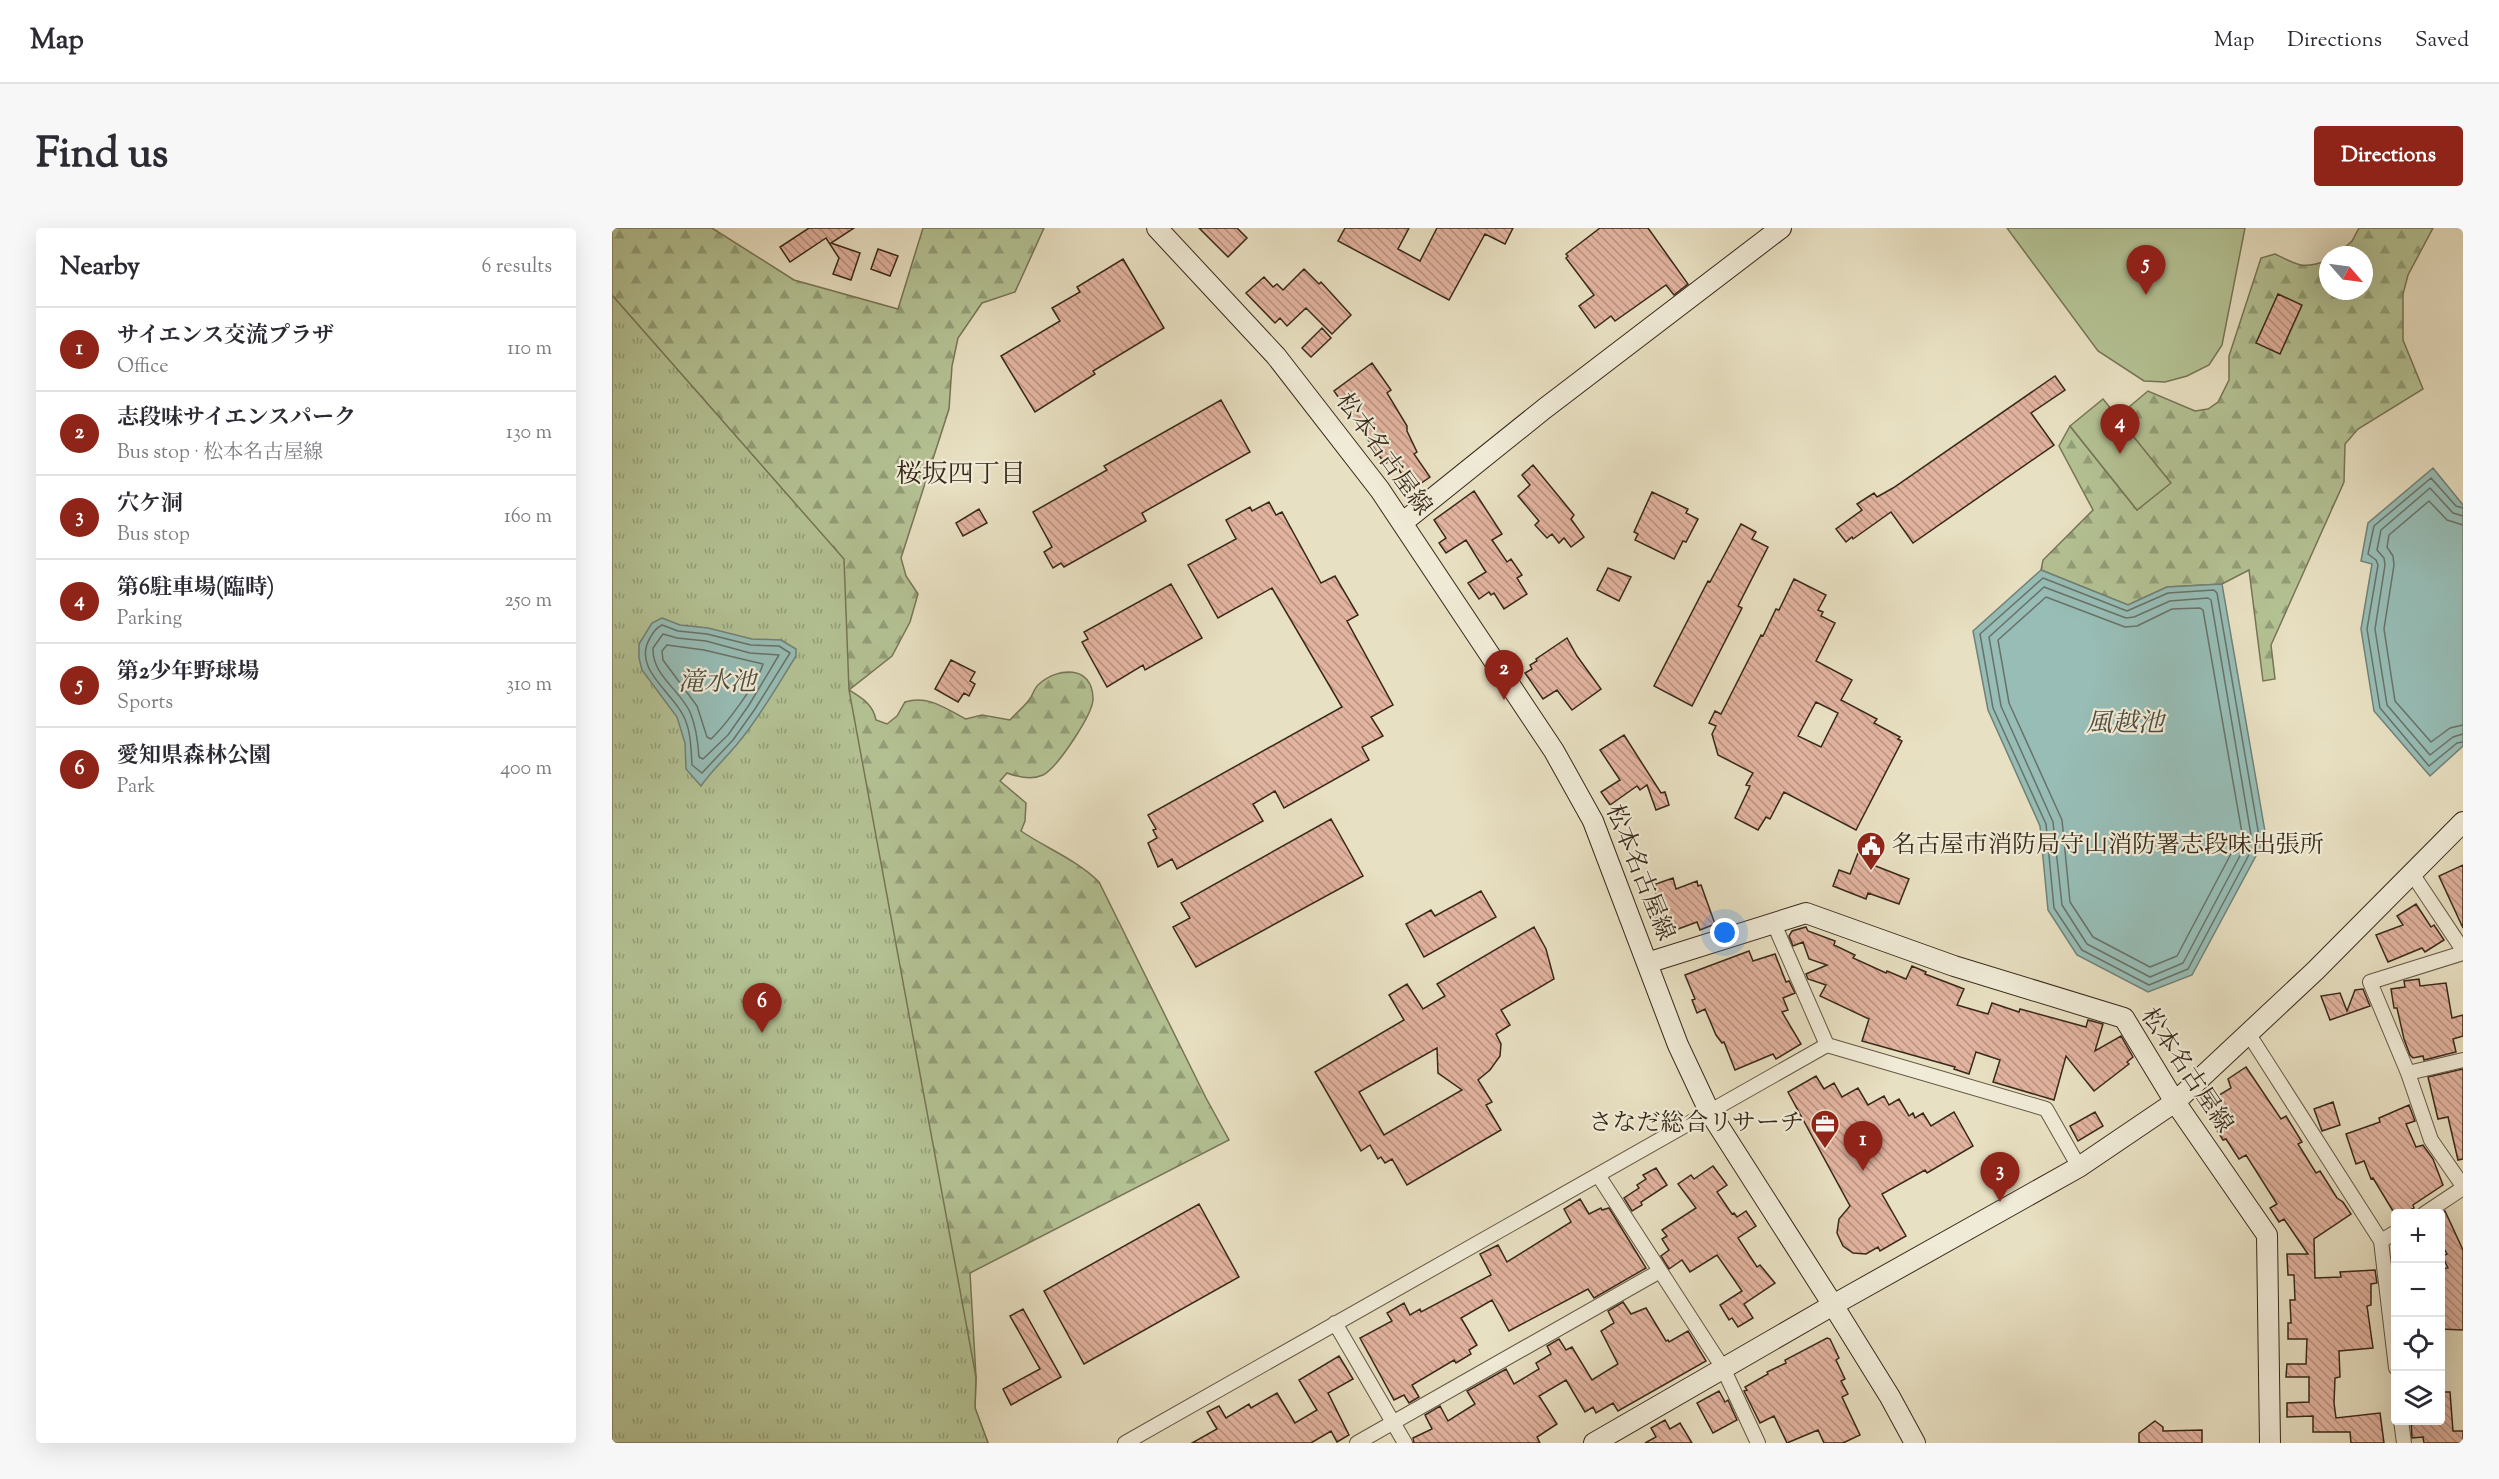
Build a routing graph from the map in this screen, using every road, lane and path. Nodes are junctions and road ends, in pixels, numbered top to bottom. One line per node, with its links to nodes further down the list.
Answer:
1 (1157, 228): 3 (street, 松本名古屋線)
2 (1781, 228): 3 (street)
3 (1402, 523): 8 (street, 松本名古屋線)
4 (2463, 822): 5 (street)
5 (2411, 872): 7 (street); 9 (street)
6 (1774, 924): 8 (street, 松本名古屋線); 10 (street); 13 (street, 松本名古屋線)
7 (2463, 952): 12 (street)
8 (1647, 963): 14 (street)
9 (2248, 1033): 13 (street); 20 (street)
10 (1827, 1045): 14 (street); 15 (street)
11 (2463, 1060): 12 (street)
12 (2408, 1073): 17 (street)
13 (2175, 1102): 15 (street); 35 (street, 松本名古屋線)
14 (1708, 1111): 16 (street); 22 (street)
15 (2079, 1167): 22 (street)
16 (1598, 1175): 21 (street); 23 (street)
17 (2463, 1187): 18 (street)
18 (2431, 1209)
19 (2391, 1235): 20 (street)
20 (2381, 1241): 24 (street)
21 (1660, 1271): 25 (street); 26 (street)
22 (1833, 1305): 25 (street); 34 (street)
23 (1335, 1323): 26 (street); 29 (street)
24 (2391, 1326)
25 (1723, 1368): 28 (street); 33 (street)
26 (1394, 1423): 30 (street); 31 (street)
27 (2402, 1425): 36 (street)
28 (1619, 1437): 32 (street)
29 (1125, 1443)
30 (1357, 1443)
31 (1405, 1443)
32 (1594, 1443)
33 (1758, 1443)
34 (1915, 1443)
35 (2271, 1443)
36 (2404, 1443)

